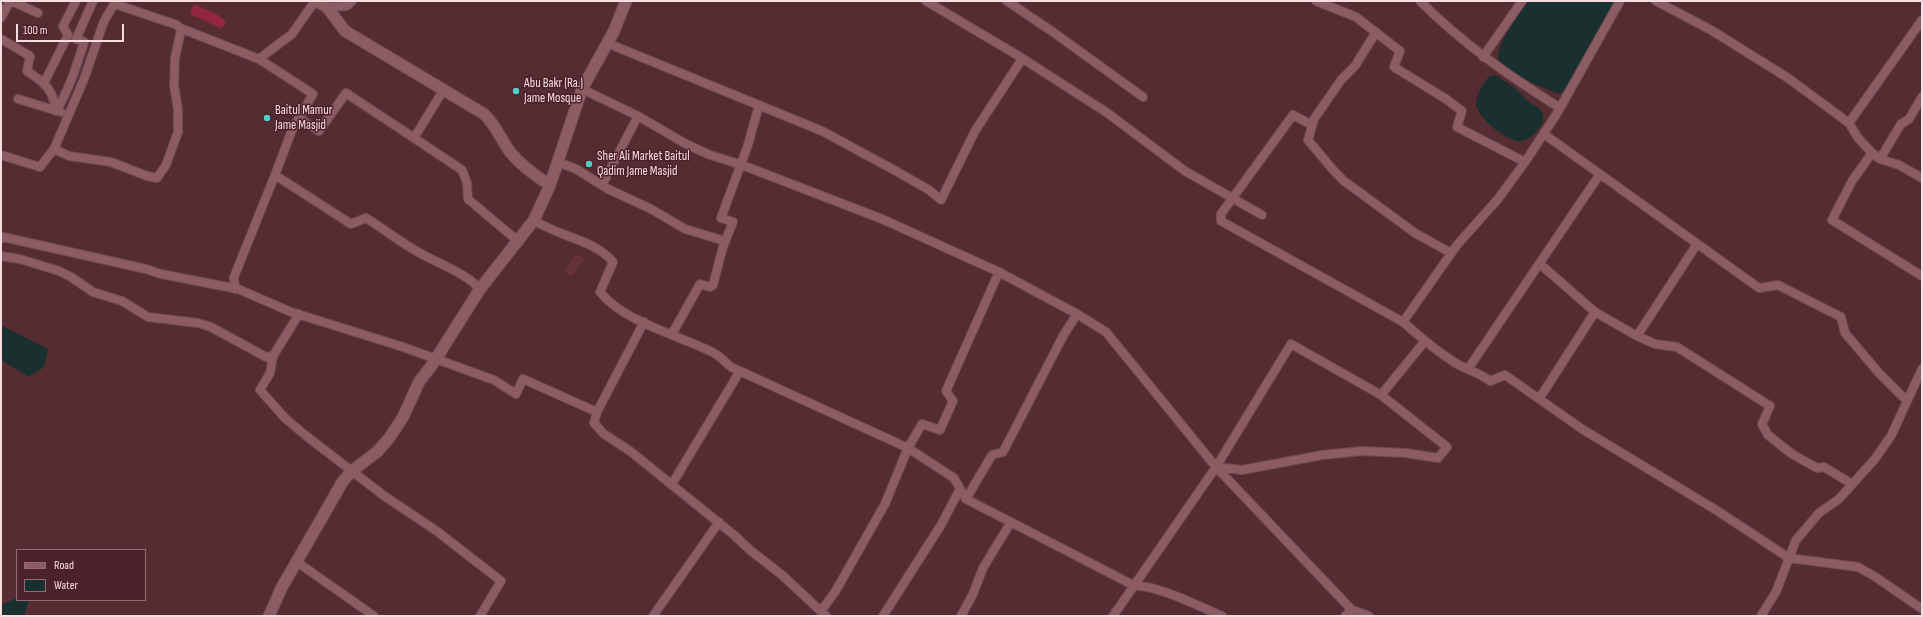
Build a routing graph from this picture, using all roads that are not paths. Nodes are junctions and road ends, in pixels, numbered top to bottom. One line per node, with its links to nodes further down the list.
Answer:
1 (10, 1): 16 (street); 17 (street)
2 (76, 1): 26 (street)
3 (93, 1): 34 (street)
4 (316, 1): 15 (street); 24 (street)
5 (352, 1): 15 (street)
6 (626, 1): 22 (street)
7 (926, 1): 25 (street)
8 (1316, 1): 20 (street)
9 (1420, 1): 23 (street)
10 (1522, 1): 23 (street)
11 (1620, 1): 33 (street)
12 (1656, 1): 38 (street)
13 (115, 2): 19 (street); 35 (street)
14 (1010, 2): 29 (street)
15 (327, 7): 28 (street)
16 (38, 13)
17 (1, 18)
18 (1922, 20): 38 (street)
19 (180, 28): 24 (street); 42 (street)
20 (1376, 32): 39 (street); 47 (street)
21 (1, 39): 26 (street)
22 (607, 43): 27 (street); 32 (street)
23 (1483, 57): 33 (street)
24 (259, 59): 37 (street)
25 (1022, 59): 32 (street); 54 (street)
26 (44, 83): 34 (street)
27 (582, 89): 36 (street); 46 (street)
28 (444, 90): 41 (street); 52 (street)
29 (1143, 97)
30 (1922, 97): 45 (street)
31 (18, 99): 34 (street)
32 (759, 105): 48 (street)
33 (1560, 108): 40 (street)
34 (56, 111): 35 (street)
35 (69, 113): 42 (street)
36 (638, 116): 48 (street); 53 (street)
37 (299, 118): 41 (street); 50 (street)
38 (1849, 123): 43 (street)
39 (1312, 125): 54 (street); 61 (street)
40 (1544, 134): 47 (street); 49 (street)
41 (414, 138): 59 (street)
42 (54, 149): 44 (street)
43 (1872, 153): 45 (street); 65 (street)
44 (1, 155)
45 (1880, 159): 51 (street)
46 (558, 162): 52 (street); 53 (street)
47 (1525, 162): 61 (street)
48 (742, 165): 58 (street); 64 (street)
49 (1600, 174): 60 (street); 63 (street)
50 (275, 175): 66 (street); 67 (street)
51 (1922, 178)
52 (550, 185): 56 (street)
53 (602, 185): 58 (street)
54 (1233, 198): 55 (street); 72 (street)
55 (1262, 214)
56 (534, 220): 59 (street); 71 (street)
57 (1, 239): 66 (street)
58 (725, 241): 73 (street)
59 (519, 242): 67 (street)
60 (1697, 244): 74 (street); 83 (street)
61 (1451, 253): 72 (street)
62 (1, 256): 76 (street)
63 (1540, 264): 68 (street); 78 (street)
64 (999, 272): 70 (street); 85 (street)
65 (1922, 276)
66 (235, 288): 69 (street)
67 (480, 288): 77 (street)
68 (1595, 312): 74 (street); 82 (street)
69 (299, 314): 76 (street); 77 (street)
70 (1077, 314): 86 (street); 91 (street)
71 (644, 322): 73 (street); 84 (street)
72 (1403, 322): 75 (street)
73 (672, 334): 80 (street)
74 (1637, 336): 89 (street)
75 (1425, 341): 78 (street); 81 (street)
76 (273, 356): 87 (street)
77 (435, 359): 84 (street); 87 (street)
78 (1468, 369): 82 (street)
79 (1922, 369): 83 (street)
80 (740, 371): 85 (street); 88 (street)
81 (1381, 395): 86 (street); 86 (street)
82 (1539, 399): 94 (street)
83 (1906, 400): 89 (street)
84 (597, 412): 88 (street)
85 (908, 448): 90 (street); 99 (street)
86 (1216, 467): 96 (street); 98 (street)
87 (352, 471): 95 (street); 102 (street)
88 (672, 484): 92 (street)
89 (1852, 484): 94 (street)
90 (960, 489): 91 (street); 104 (street)
91 (966, 499): 93 (street)
92 (719, 522): 99 (street); 103 (street)
93 (1010, 522): 96 (street); 105 (street)
94 (1789, 558): 97 (street); 109 (street)
95 (296, 562): 100 (street); 101 (street)
96 (1133, 585): 106 (street); 107 (street)
97 (1922, 609)
98 (1348, 613): 108 (street)
99 (823, 614)
100 (269, 616)
101 (374, 616)
102 (480, 616)
103 (653, 616)
104 (884, 616)
105 (961, 616)
106 (1113, 616)
107 (1222, 616)
108 (1368, 616)
109 (1761, 616)

